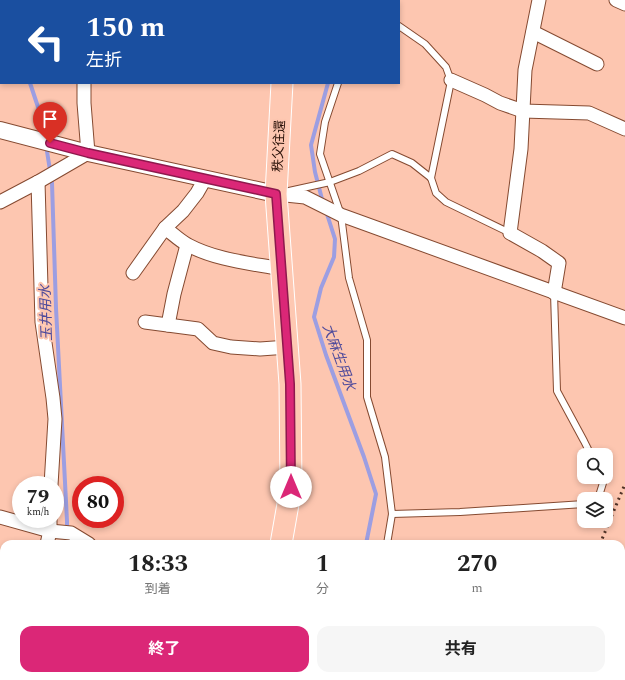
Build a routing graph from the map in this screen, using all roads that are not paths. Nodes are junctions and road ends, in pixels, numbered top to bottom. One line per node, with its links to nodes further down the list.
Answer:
1 (539, 0): 5 (street)
2 (616, 0): 3 (street)
3 (625, 4)
4 (400, 27): 7 (lane)
5 (532, 32): 6 (street); 11 (street)
6 (597, 64)
7 (451, 80): 11 (street); 16 (lane)
8 (84, 84): 14 (street)
9 (282, 84): 19 (highway, 秩父往還)
10 (338, 84): 18 (lane)
11 (523, 111): 12 (street); 23 (street)
12 (625, 129)
13 (0, 130): 14 (street)
14 (88, 153): 15 (street); 17 (street)
15 (205, 178): 19 (street); 22 (street)
16 (431, 178): 18 (lane); 23 (lane)
17 (40, 180): 20 (street); 33 (street)
18 (330, 182): 19 (lane); 21 (lane)
19 (276, 194): 21 (street); 25 (highway, 秩父往還)
20 (0, 202)
21 (341, 215): 27 (street); 35 (lane)
22 (165, 228): 24 (street); 26 (street)
23 (510, 233): 27 (street)
24 (187, 245): 25 (street); 30 (street)
25 (281, 269): 31 (highway, 秩父往還)
26 (133, 273)
27 (554, 293): 28 (street); 32 (lane)
28 (625, 318)
29 (145, 322): 30 (street)
30 (168, 325): 31 (street)
31 (288, 347): 39 (highway, 秩父往還)
32 (587, 448)
33 (52, 476)
34 (577, 504): 35 (lane)
35 (392, 514): 40 (lane)
36 (0, 517): 37 (street)
37 (55, 532): 38 (street)
38 (78, 540)
39 (282, 540)
40 (388, 540)

